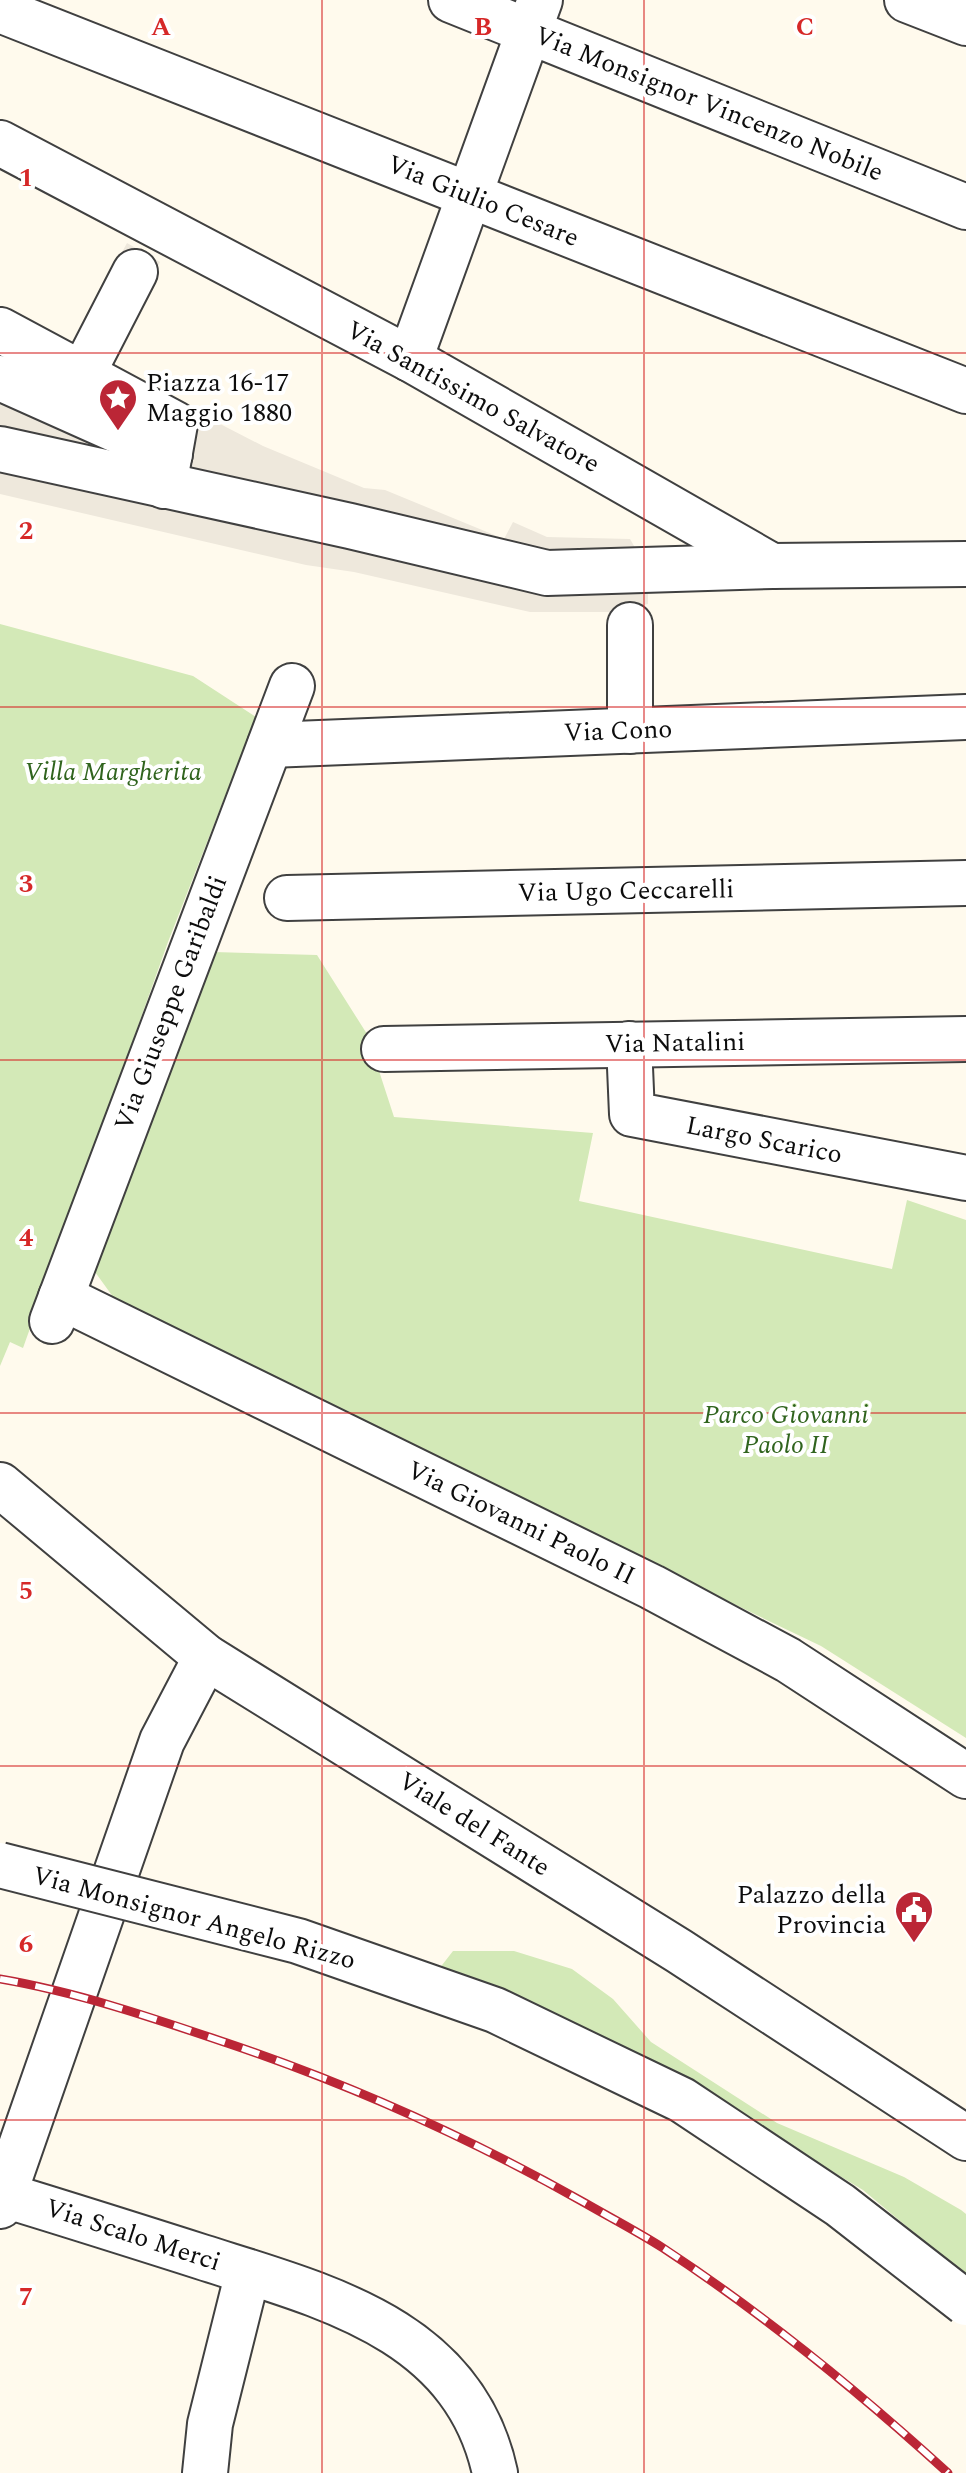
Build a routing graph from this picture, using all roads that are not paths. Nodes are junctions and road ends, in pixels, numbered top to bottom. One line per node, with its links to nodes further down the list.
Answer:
1 (451, 0): 4 (street, Via Monsignor Vincenzo Nobile)
2 (907, 0): 5 (street)
3 (0, 10): 7 (street, Via Giulio Cesare)
4 (535, 16): 7 (street); 8 (street, Via Monsignor Vincenzo Nobile)
5 (966, 23)
6 (0, 143): 11 (street, Via Santissimo Salvatore)
7 (469, 195): 11 (street); 14 (street, Via Giulio Cesare)
8 (966, 207)
9 (135, 272): 12 (street)
10 (0, 330): 12 (street)
11 (410, 359): 17 (street, Via Santissimo Salvatore)
12 (83, 373): 16 (street)
13 (0, 378): 16 (street)
14 (966, 391)
15 (0, 449): 16 (street)
16 (167, 470): 20 (street)
17 (677, 512): 19 (street, Via Santissimo Salvatore); 20 (street)
18 (966, 564): 19 (street)
19 (772, 566): 20 (street)
20 (648, 570)
21 (630, 625): 24 (street)
22 (292, 686): 25 (street, Via Giuseppe Garibaldi)
23 (966, 717): 24 (street, Via Cono)
24 (630, 731): 25 (street, Via Cono)
25 (270, 745): 32 (street, Via Giuseppe Garibaldi)
26 (966, 883): 27 (street, Via Ugo Ceccarelli)
27 (287, 898)
28 (966, 1039): 29 (street, Via Natalini)
29 (629, 1044): 30 (street, Via Natalini); 31 (street, Largo Scarico)
30 (384, 1049)
31 (966, 1178)
32 (57, 1309): 35 (street, Via Giovanni Paolo II)
33 (0, 1485): 34 (street, Viale del Fante)
34 (206, 1657): 37 (street, Viale del Fante); 38 (street)
35 (966, 1776)
36 (0, 1865): 40 (street, Via Monsignor Angelo Rizzo, bridge)
37 (966, 2138)
38 (2, 2200): 39 (street, Via Scalo Merci)
39 (248, 2272): 41 (street, Via Scalo Merci); 42 (street)
40 (966, 2303)
41 (205, 2473)
42 (495, 2473)

